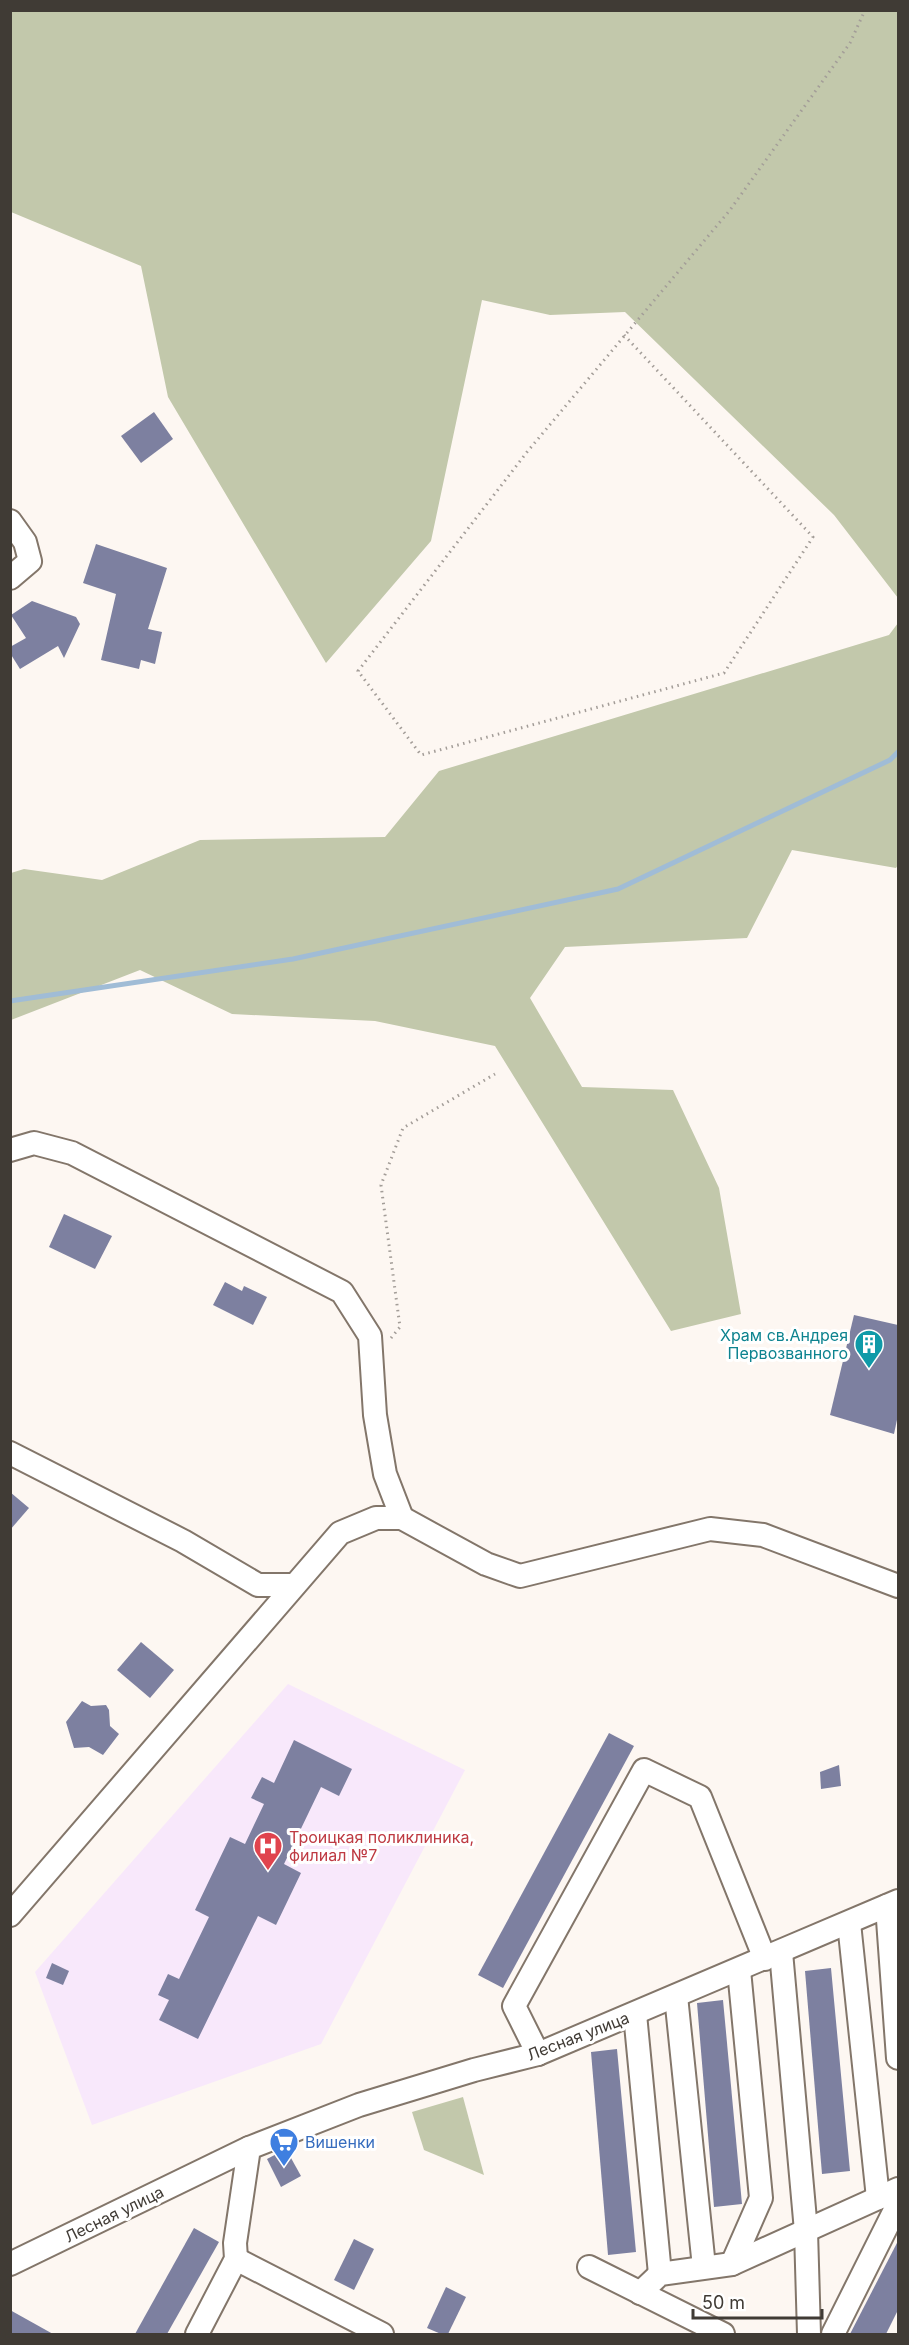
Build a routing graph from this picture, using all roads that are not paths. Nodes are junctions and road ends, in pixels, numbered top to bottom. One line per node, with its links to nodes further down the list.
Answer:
1 (10, 521): 2 (street)
2 (10, 578)
3 (10, 1150): 5 (street)
4 (10, 1453): 6 (street)
5 (402, 1518): 6 (street); 7 (street)
6 (294, 1585): 9 (street)
7 (898, 1586)
8 (893, 1904): 10 (street, Лесная улица); 16 (street)
9 (10, 1915)
10 (849, 1923): 11 (street, Лесная улица); 18 (street)
11 (773, 1956): 12 (street, Лесная улица); 15 (street); 19 (street)
12 (739, 1970): 13 (street, Лесная улица); 22 (street)
13 (676, 1996): 14 (street, Лесная улица); 24 (street)
14 (635, 2014): 15 (street, Лесная улица); 25 (street)
15 (538, 2054): 17 (street, Лесная улица)
16 (898, 2058)
17 (249, 2148): 20 (street); 21 (street, Лесная улица)
18 (892, 2197): 19 (street); 31 (street)
19 (806, 2231): 22 (street); 30 (street)
20 (236, 2259): 27 (street); 28 (street)
21 (10, 2264)
22 (732, 2264): 24 (street)
23 (589, 2267): 26 (street)
24 (704, 2267): 25 (street)
25 (660, 2274): 26 (street)
26 (640, 2293): 29 (street)
27 (197, 2334)
28 (382, 2334)
29 (723, 2334)
30 (809, 2334)
31 (833, 2334)

